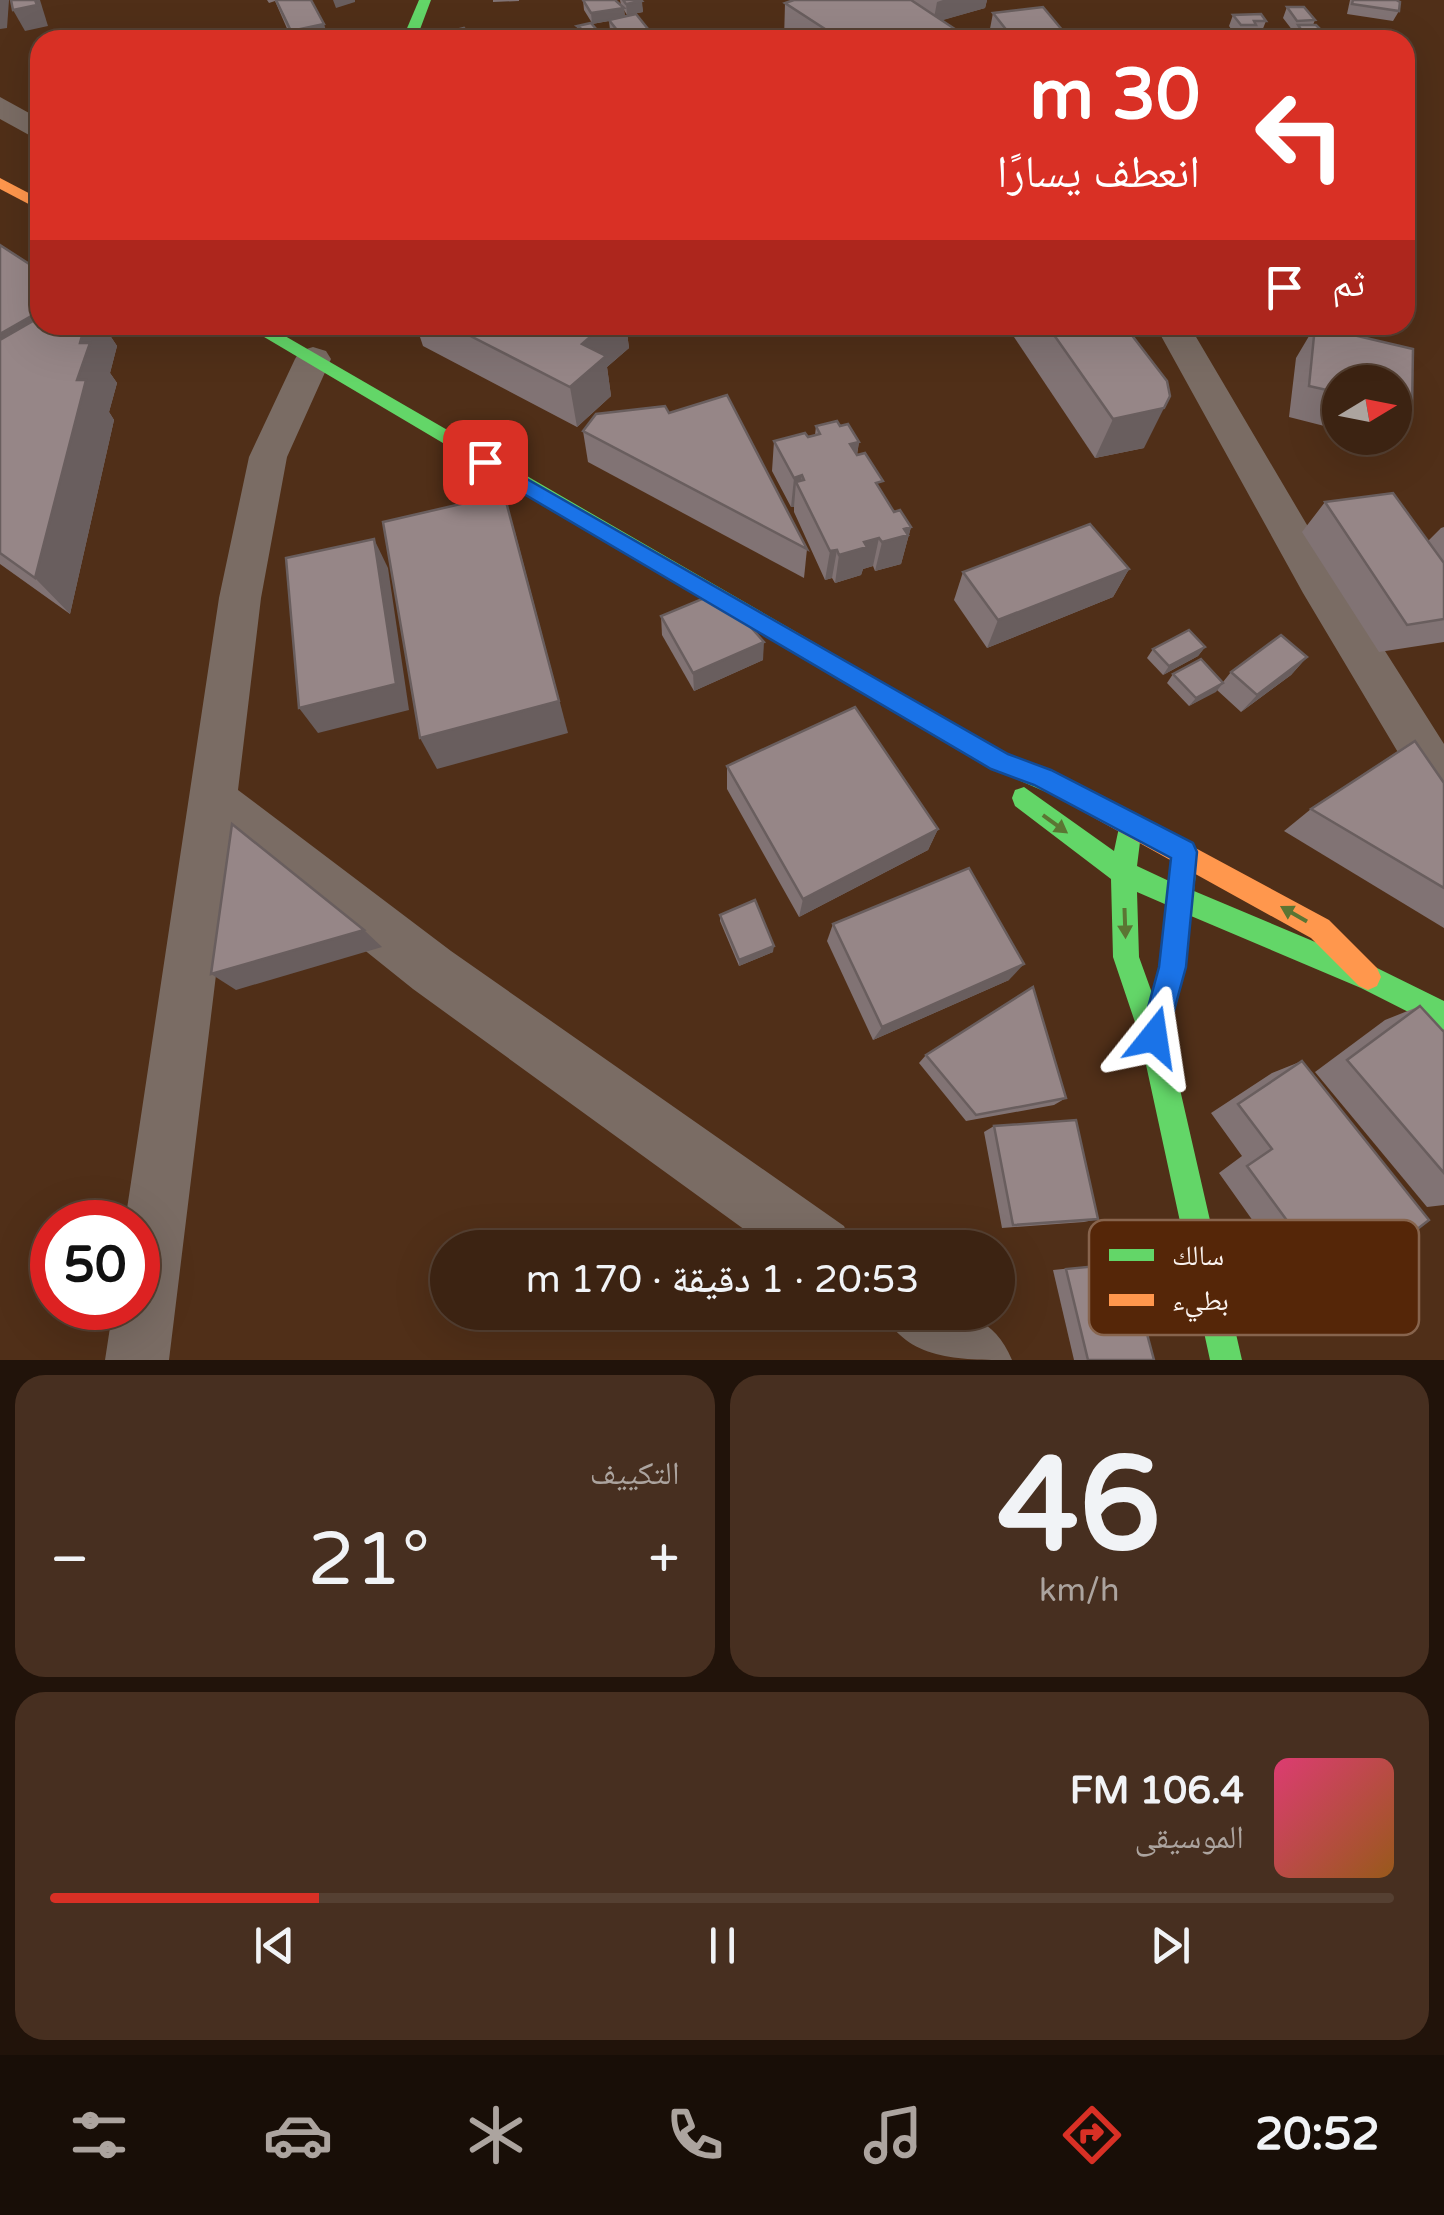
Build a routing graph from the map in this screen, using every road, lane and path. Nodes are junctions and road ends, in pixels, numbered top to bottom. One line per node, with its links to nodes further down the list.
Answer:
1 (425, 0): 2 (main road)
2 (413, 30)
3 (0, 106): 4 (street)
4 (30, 126)
5 (0, 183): 6 (main road)
6 (30, 200)
7 (278, 335): 9 (main road)
8 (1178, 335): 11 (street)
9 (315, 350): 10 (main road); 12 (street)
10 (999, 761): 13 (main road); 15 (main road, one-way to 15)
11 (1444, 786)
12 (214, 800): 21 (street); 24 (street)
13 (1130, 826): 14 (main road); 15 (main road)
14 (1184, 852): 16 (main road); 17 (main road, one-way to 14)
15 (1124, 873): 16 (main road); 19 (main road, one-way to 19)
16 (1182, 900): 17 (main road); 19 (main road)
17 (1368, 976): 18 (main road)
18 (1444, 1016)
19 (1154, 1037): 20 (main road)
20 (1195, 1220)
21 (797, 1230)
22 (939, 1330): 25 (street)
23 (1220, 1335): 26 (main road)
24 (137, 1360)
25 (980, 1360)
26 (1226, 1360)

